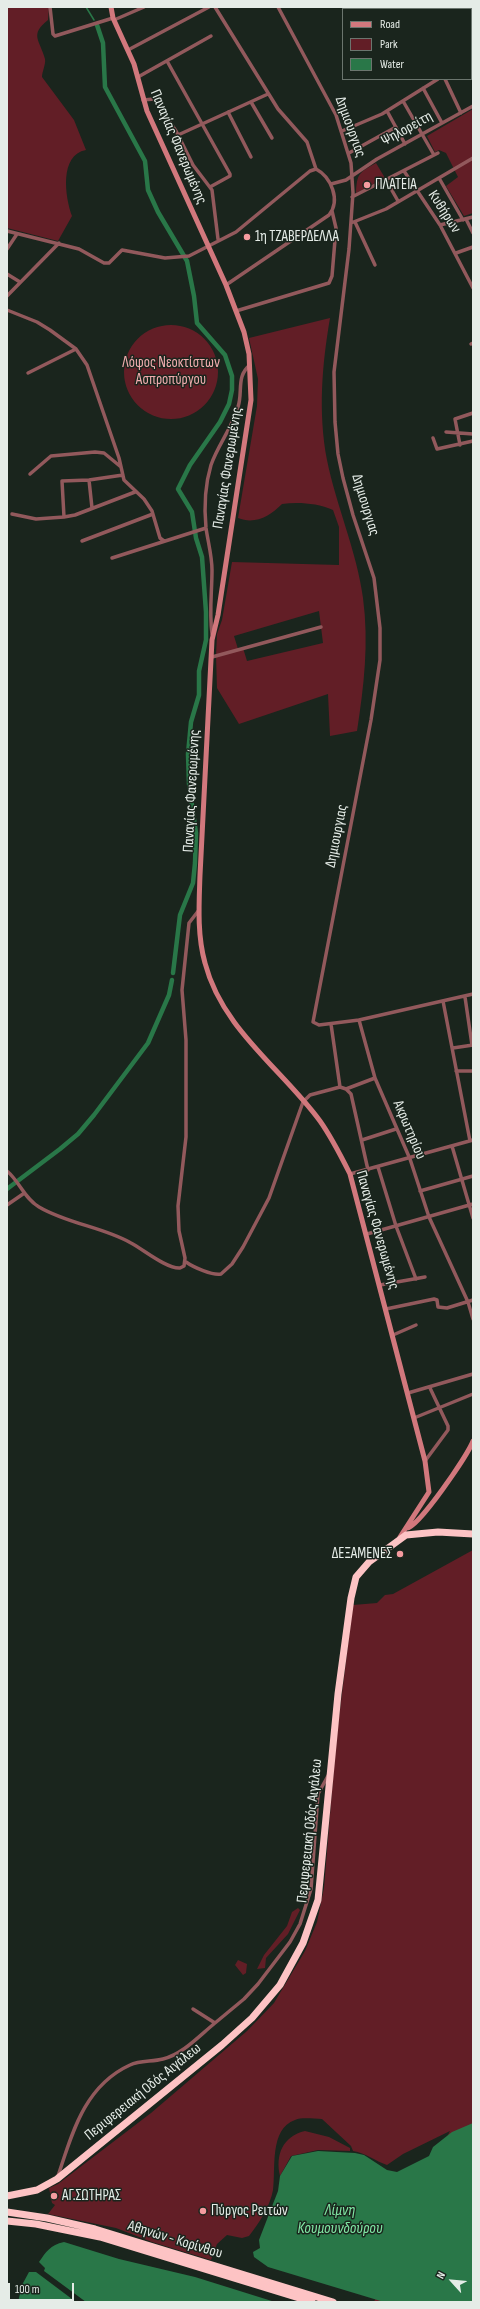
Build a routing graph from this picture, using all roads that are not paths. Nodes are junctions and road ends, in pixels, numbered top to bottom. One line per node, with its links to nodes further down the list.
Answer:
1 (50, 7): 7 (street)
2 (111, 7): 7 (main road, Παναγίας Φανερωμένης)
3 (144, 7): 7 (street)
4 (209, 7): 9 (street)
5 (215, 7): 15 (street)
6 (278, 7): 26 (street, Δημιουργιας)
7 (114, 19): 9 (main road, Παναγίας Φανερωμένης)
8 (211, 36): 10 (street)
9 (128, 50): 11 (main road, Παναγίας Φανερωμένης)
10 (167, 61): 11 (street); 24 (street)
11 (138, 77): 16 (main road, Παναγίας Φανερωμένης)
12 (436, 80): 14 (street)
13 (445, 80): 22 (street)
14 (423, 88): 17 (street); 23 (street)
15 (268, 94): 18 (street); 34 (street)
16 (143, 100): 28 (street); 54 (main road, Παναγίας Φανερωμένης)
17 (403, 101): 20 (street); 27 (street)
18 (252, 102): 21 (street); 29 (street)
19 (473, 106): 22 (street, Ψηλορείτη)
20 (387, 111): 25 (street); 26 (street)
21 (228, 112): 24 (street); 32 (street)
22 (461, 113): 23 (street, Ψηλορείτη)
23 (442, 123): 27 (street, Ψηλορείτη)
24 (202, 124): 28 (street); 40 (street)
25 (396, 126): 30 (street); 31 (street)
26 (342, 131): 31 (street, Δημιουργιας)
27 (423, 134): 30 (street, Ψηλορείτη); 35 (street)
28 (178, 135): 40 (street)
29 (272, 138)
30 (405, 144): 36 (street, Ψηλορείτη)
31 (348, 153): 36 (street, Δημιουργιας)
32 (251, 157)
33 (473, 158): 37 (street)
34 (316, 169): 39 (street); 52 (street)
35 (404, 171): 38 (street); 41 (street, Κυθήρων)
36 (352, 174): 39 (street, Ψηλορείτη); 42 (street, Δημιουργιας)
37 (439, 178): 41 (street); 46 (street)
38 (386, 180): 42 (street); 43 (street)
39 (331, 184): 44 (street)
40 (210, 187): 52 (street)
41 (416, 190): 43 (street); 48 (street, Κυθήρων)
42 (352, 197): 47 (street, Δημιουργιας)
43 (398, 201): 47 (street)
44 (332, 211): 61 (street); 65 (street)
45 (473, 217): 46 (street)
46 (465, 219): 48 (street); 50 (street)
47 (353, 223): 58 (street); 99 (street, Δημιουργιας)
48 (440, 225): 57 (street, Κυθήρων)
49 (7, 231): 51 (street)
50 (473, 233)
51 (17, 234): 53 (street); 56 (street)
52 (218, 240): 54 (street)
53 (59, 243): 54 (street); 60 (street)
54 (208, 246): 61 (main road, Παναγίας Φανερωμένης)
55 (473, 246): 57 (street)
56 (7, 249)
57 (456, 253): 62 (street, Κυθήρων)
58 (375, 265)
59 (7, 274): 60 (street)
60 (20, 282): 63 (street)
61 (226, 285): 65 (main road, Παναγίας Φανερωμένης)
62 (473, 288)
63 (7, 296)
64 (7, 310): 66 (street)
65 (236, 311): 67 (main road, Παναγίας Φανερωμένης)
66 (76, 349): 68 (street); 76 (street)
67 (250, 365): 87 (street); 92 (main road, Παναγίας Φανερωμένης)
68 (28, 373)
69 (473, 414): 71 (street)
70 (446, 432): 71 (street)
71 (457, 433): 72 (street); 75 (street)
72 (473, 434)
73 (433, 438): 75 (street)
74 (473, 442): 75 (street)
75 (460, 445)
76 (117, 452): 77 (street); 78 (street)
77 (110, 458): 78 (street); 79 (street)
78 (121, 467): 80 (street)
79 (30, 474)
80 (123, 475): 81 (street); 82 (street)
81 (89, 480): 83 (street); 86 (street)
82 (135, 492): 83 (street); 85 (street)
83 (92, 508): 86 (street)
84 (12, 514): 86 (street)
85 (153, 514): 88 (street); 89 (street)
86 (64, 517)
87 (206, 528): 88 (street); 92 (street)
88 (164, 541): 90 (street)
89 (82, 542)
90 (112, 558)
91 (321, 627): 93 (street)
92 (213, 637): 93 (main road, Παναγίας Φανερωμένης)
93 (212, 657): 94 (main road, Παναγίας Φανερωμένης)
94 (199, 910): 115 (main road, Παναγίας Φανερωμένης); 126 (street)
95 (473, 994): 96 (street)
96 (465, 997): 97 (street); 100 (street)
97 (443, 1001): 98 (street); 101 (street)
98 (359, 1020): 99 (street); 104 (street, Ακρωτηρίου)
99 (331, 1024): 105 (street)
100 (473, 1045): 101 (street)
101 (453, 1048): 102 (street)
102 (456, 1071): 103 (street); 109 (street)
103 (473, 1071)
104 (375, 1078): 106 (street); 107 (street, Ακρωτηρίου)
105 (340, 1088): 106 (street); 126 (street)
106 (346, 1089): 108 (street)
107 (396, 1129): 108 (street); 111 (street, Ακρωτηρίου)
108 (362, 1140): 113 (street)
109 (471, 1140): 110 (street)
110 (452, 1146): 111 (street); 117 (street)
111 (410, 1159): 112 (street); 118 (street, Ακρωτηρίου)
112 (378, 1167): 113 (street); 124 (street)
113 (368, 1170): 115 (street)
114 (7, 1171): 119 (street)
115 (350, 1174): 125 (main road, Παναγίας Φανερωμένης)
116 (473, 1176): 117 (street)
117 (462, 1179): 118 (street); 121 (street)
118 (420, 1191): 122 (street, Ακρωτηρίου)
119 (23, 1194): 120 (street); 126 (street)
120 (7, 1205)
121 (471, 1205): 122 (street); 123 (street)
122 (429, 1216): 124 (street); 131 (street, Ακρωτηρίου)
123 (473, 1218)
124 (396, 1226): 125 (street); 128 (street)
125 (367, 1234): 129 (main road, Παναγίας Φανερωμένης)
126 (186, 1262)
127 (425, 1277): 128 (street)
128 (416, 1279): 129 (street)
129 (380, 1285): 132 (main road, Παναγίας Φανερωμένης)
130 (473, 1300): 131 (street)
131 (468, 1302): 132 (street); 133 (street, Ακρωτηρίου)
132 (386, 1309): 135 (main road, Παναγίας Φανερωμένης)
133 (473, 1319)
134 (416, 1325): 135 (street)
135 (393, 1335): 138 (main road, Παναγίας Φανερωμένης)
136 (473, 1374): 137 (street)
137 (430, 1388): 138 (street); 140 (street)
138 (408, 1393): 141 (main road, Παναγίας Φανερωμένης)
139 (473, 1394): 140 (street)
140 (440, 1406): 141 (street); 143 (street)
141 (414, 1418): 143 (main road, Παναγίας Φανερωμένης)
142 (473, 1441): 144 (main road)
143 (425, 1461): 144 (main road, Παναγίας Φανερωμένης)
144 (407, 1528): 146 (main road, Παναγίας Φανερωμένης)
145 (473, 1534): 146 (highway, Περιφερειακή Οδός Αιγάλεω)
146 (398, 1540): 147 (highway, Περιφερειακή Οδός Αιγάλεω)
147 (330, 1771): 149 (street); 150 (highway, Περιφερειακή Οδός Αιγάλεω)
148 (193, 2009): 149 (street)
149 (215, 2023): 150 (street)
150 (57, 2178): 151 (highway, Περιφερειακή Οδός Αιγάλεω)
151 (7, 2196)
152 (7, 2212): 155 (highway, Αθηνών - Κορίνθου)
153 (7, 2221): 154 (highway, Αθηνών - Κορίνθου)
154 (312, 2302)
155 (333, 2302)

